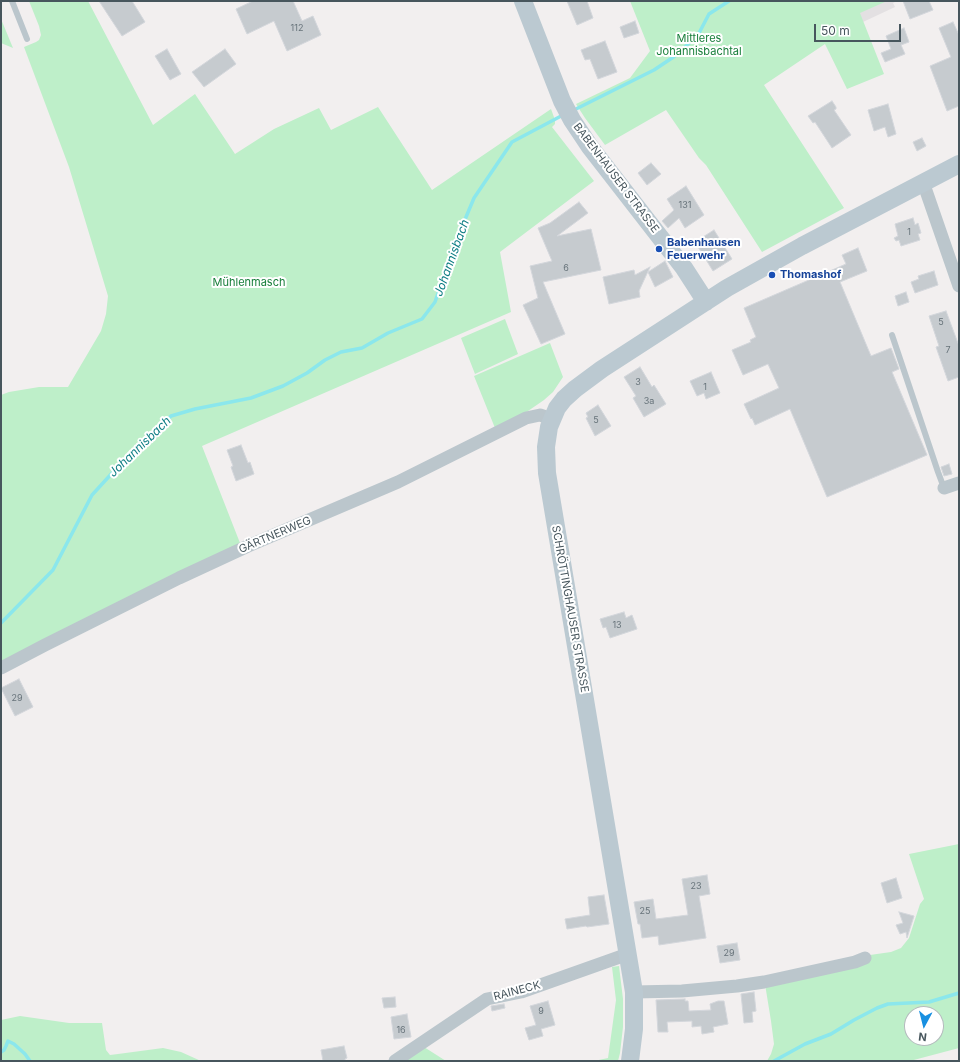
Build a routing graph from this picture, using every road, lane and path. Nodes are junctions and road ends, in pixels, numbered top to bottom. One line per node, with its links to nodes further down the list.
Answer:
1 (12, 1): 3 (lane)
2 (523, 1): 8 (main road, BABENHAUSER STRASSE)
3 (27, 39)
4 (959, 164): 5 (main road)
5 (923, 182): 6 (street); 8 (main road)
6 (955, 260): 7 (street)
7 (959, 286)
8 (706, 302): 10 (main road, SCHRÖTTINGHAUSER STRASSE)
9 (892, 335): 12 (lane)
10 (552, 419): 13 (street, GÄRTNERWEG); 14 (main road, SCHRÖTTINGHAUSER STRASSE)
11 (959, 483): 12 (street)
12 (944, 488)
13 (1, 668)
14 (628, 954): 16 (main road, SCHRÖTTINGHAUSER STRASSE); 17 (street, RAINECK)
15 (865, 958): 16 (street)
16 (634, 992): 18 (main road, SCHRÖTTINGHAUSER STRASSE)
17 (395, 1061)
18 (630, 1061)

